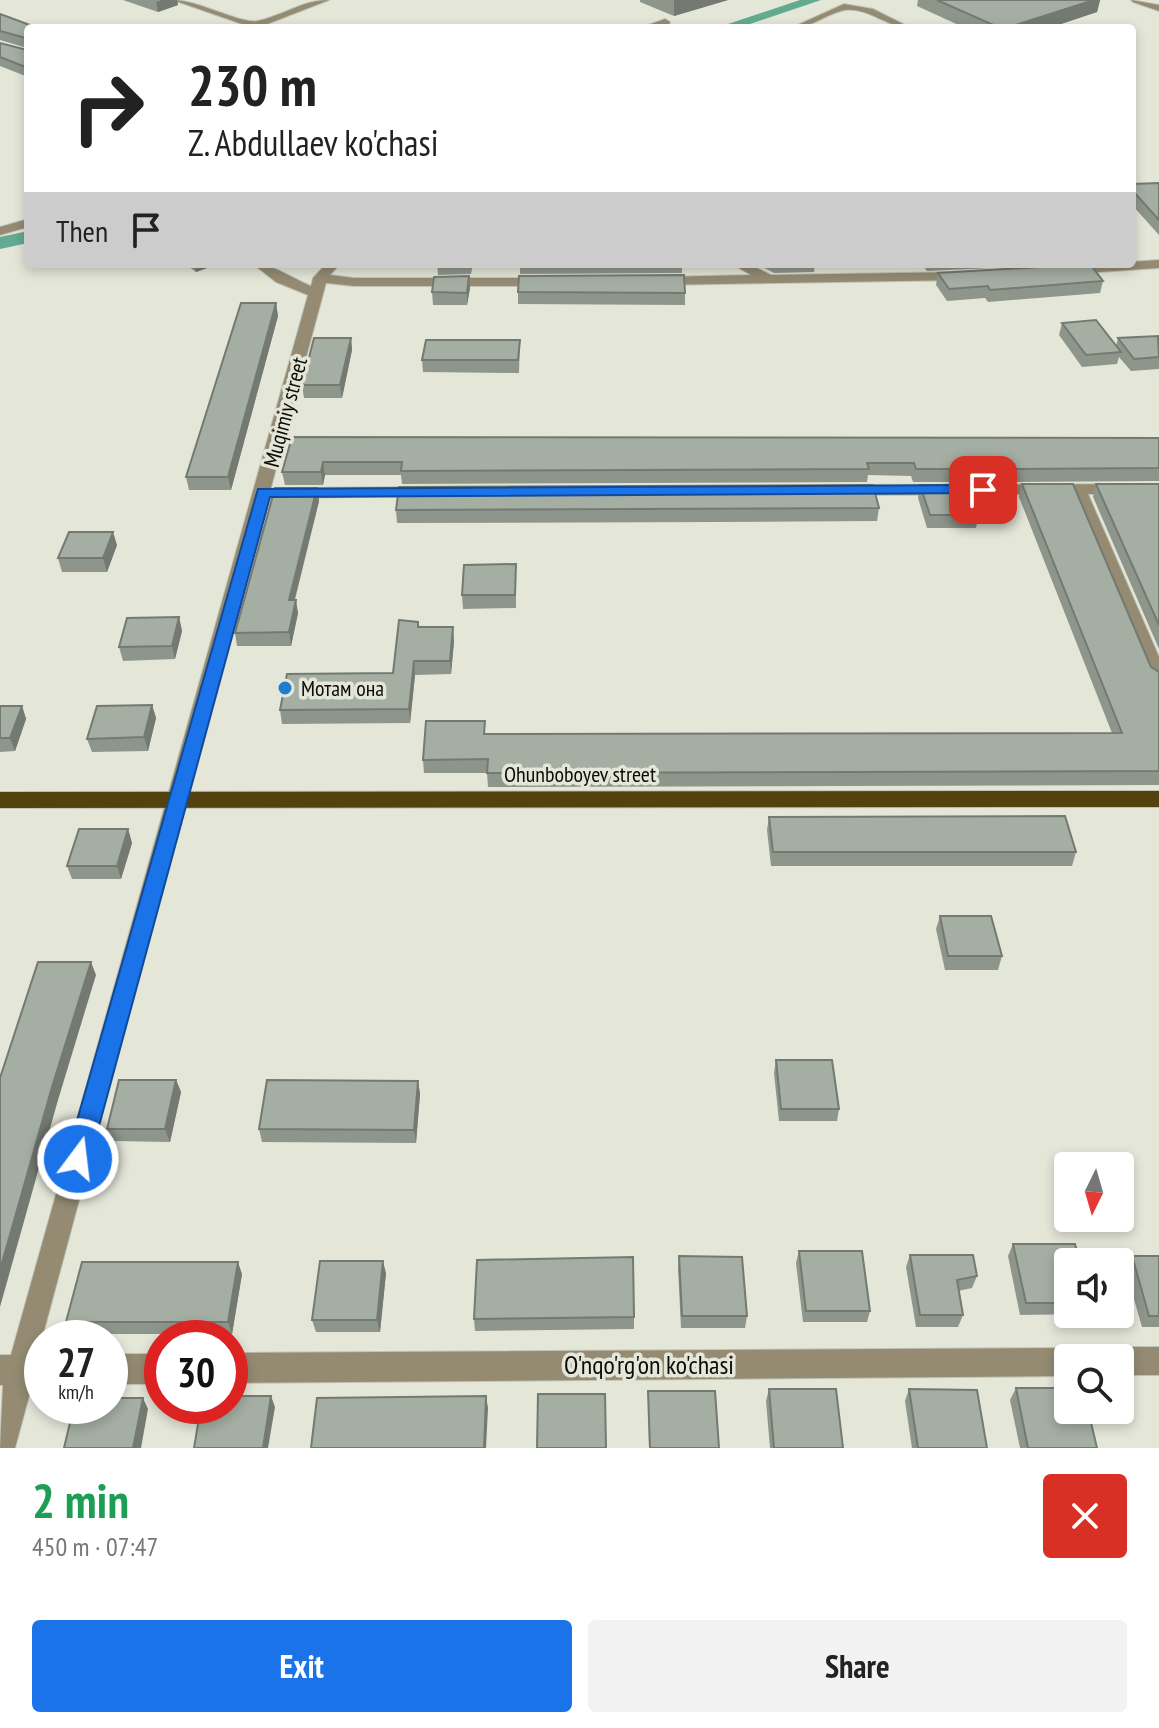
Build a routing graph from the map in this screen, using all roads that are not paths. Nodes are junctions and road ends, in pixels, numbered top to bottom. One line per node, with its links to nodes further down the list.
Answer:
1 (178, 0): 6 (street)
2 (324, 0): 7 (street)
3 (1136, 0): 4 (street)
4 (1159, 8)
5 (665, 22): 8 (street)
6 (243, 24)
7 (259, 24)
8 (658, 24)
9 (805, 24): 10 (street)
10 (897, 24)
11 (24, 224): 12 (street)
12 (0, 231)
13 (1159, 264): 14 (street)
14 (1136, 266)
15 (266, 268): 20 (street)
16 (747, 268): 21 (street)
17 (1098, 268): 18 (street)
18 (1052, 271)
19 (976, 276): 21 (street)
20 (323, 279): 22 (street); 28 (street, Muqimiy street)
21 (771, 281): 23 (street)
22 (555, 282)
23 (648, 282)
24 (1077, 489): 25 (street); 26 (street); 29 (street)
25 (1159, 489)
26 (821, 490)
27 (439, 492): 28 (street)
28 (263, 493): 30 (street, Muqimiy street)
29 (1159, 679)
30 (176, 798): 31 (main road, Ohunboboyev street); 32 (main road, Ohunboboyev street); 37 (street, Muqimiy street)
31 (1159, 799)
32 (0, 800)
33 (1134, 1361): 34 (street)
34 (1159, 1361)
35 (1054, 1362): 36 (street, O'nqo'rg'on ko'chasi)
36 (248, 1368)
37 (21, 1370): 38 (street, Muqimiy street)
38 (0, 1448)

